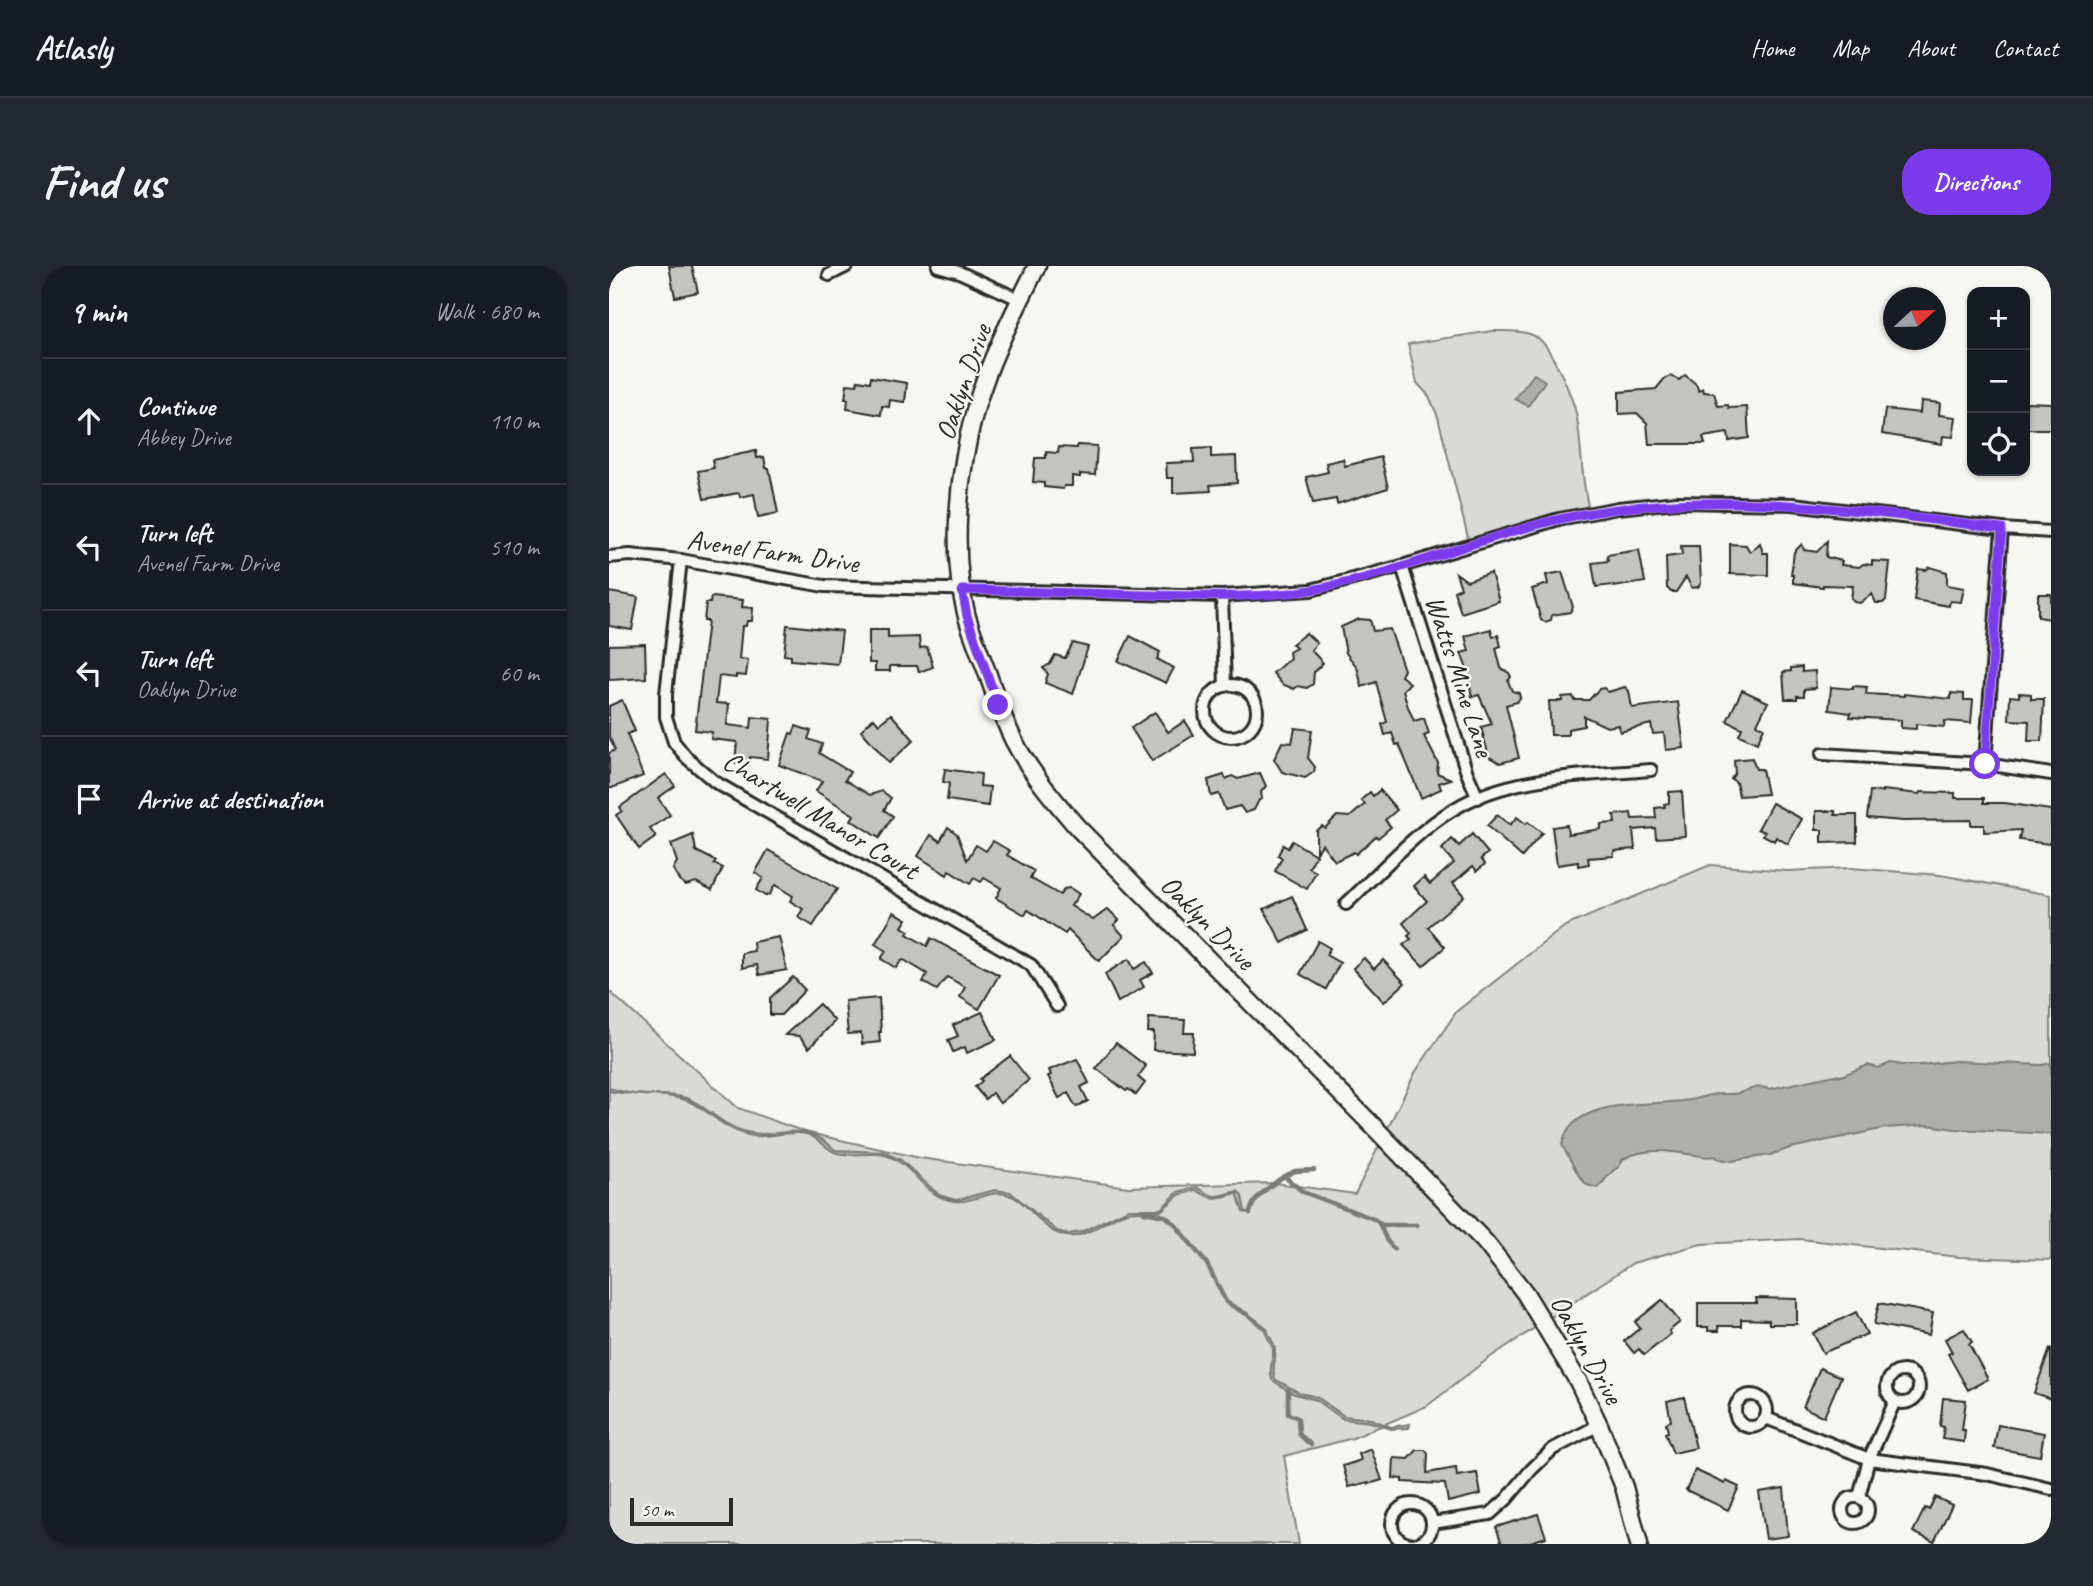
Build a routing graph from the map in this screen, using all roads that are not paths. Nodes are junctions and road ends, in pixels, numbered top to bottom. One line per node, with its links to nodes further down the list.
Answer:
1 (847, 266): 4 (street)
2 (938, 266): 5 (street)
3 (1037, 266): 5 (street, Oaklyn Drive)
4 (829, 275)
5 (1021, 300): 11 (street, Oaklyn Drive)
6 (2002, 529): 7 (street, Avenel Farm Drive); 10 (street, Avenel Farm Drive); 15 (street)
7 (2051, 532)
8 (609, 557): 9 (street, Avenel Farm Drive)
9 (681, 560): 11 (street, Avenel Farm Drive); 20 (street, Chartwell Manor Court)
10 (1402, 566): 12 (street, Avenel Farm Drive); 18 (street, Watts Mine Lane)
11 (962, 590): 12 (street, Avenel Farm Drive); 23 (street, Oaklyn Drive)
12 (1222, 596): 13 (street)
13 (1225, 686): 13 (street)
14 (1822, 754): 15 (street)
15 (1985, 764): 17 (street)
16 (1651, 770): 18 (street)
17 (2051, 774)
18 (1478, 798): 19 (street)
19 (1346, 904)
20 (1057, 1006)
21 (1895, 1401): 24 (street)
22 (1766, 1418): 24 (street)
23 (1599, 1424): 27 (street); 28 (street, Oaklyn Drive)
24 (1869, 1458): 25 (street); 26 (street)
25 (2051, 1489)
26 (1859, 1497)
27 (1432, 1523)
28 (1639, 1544)

